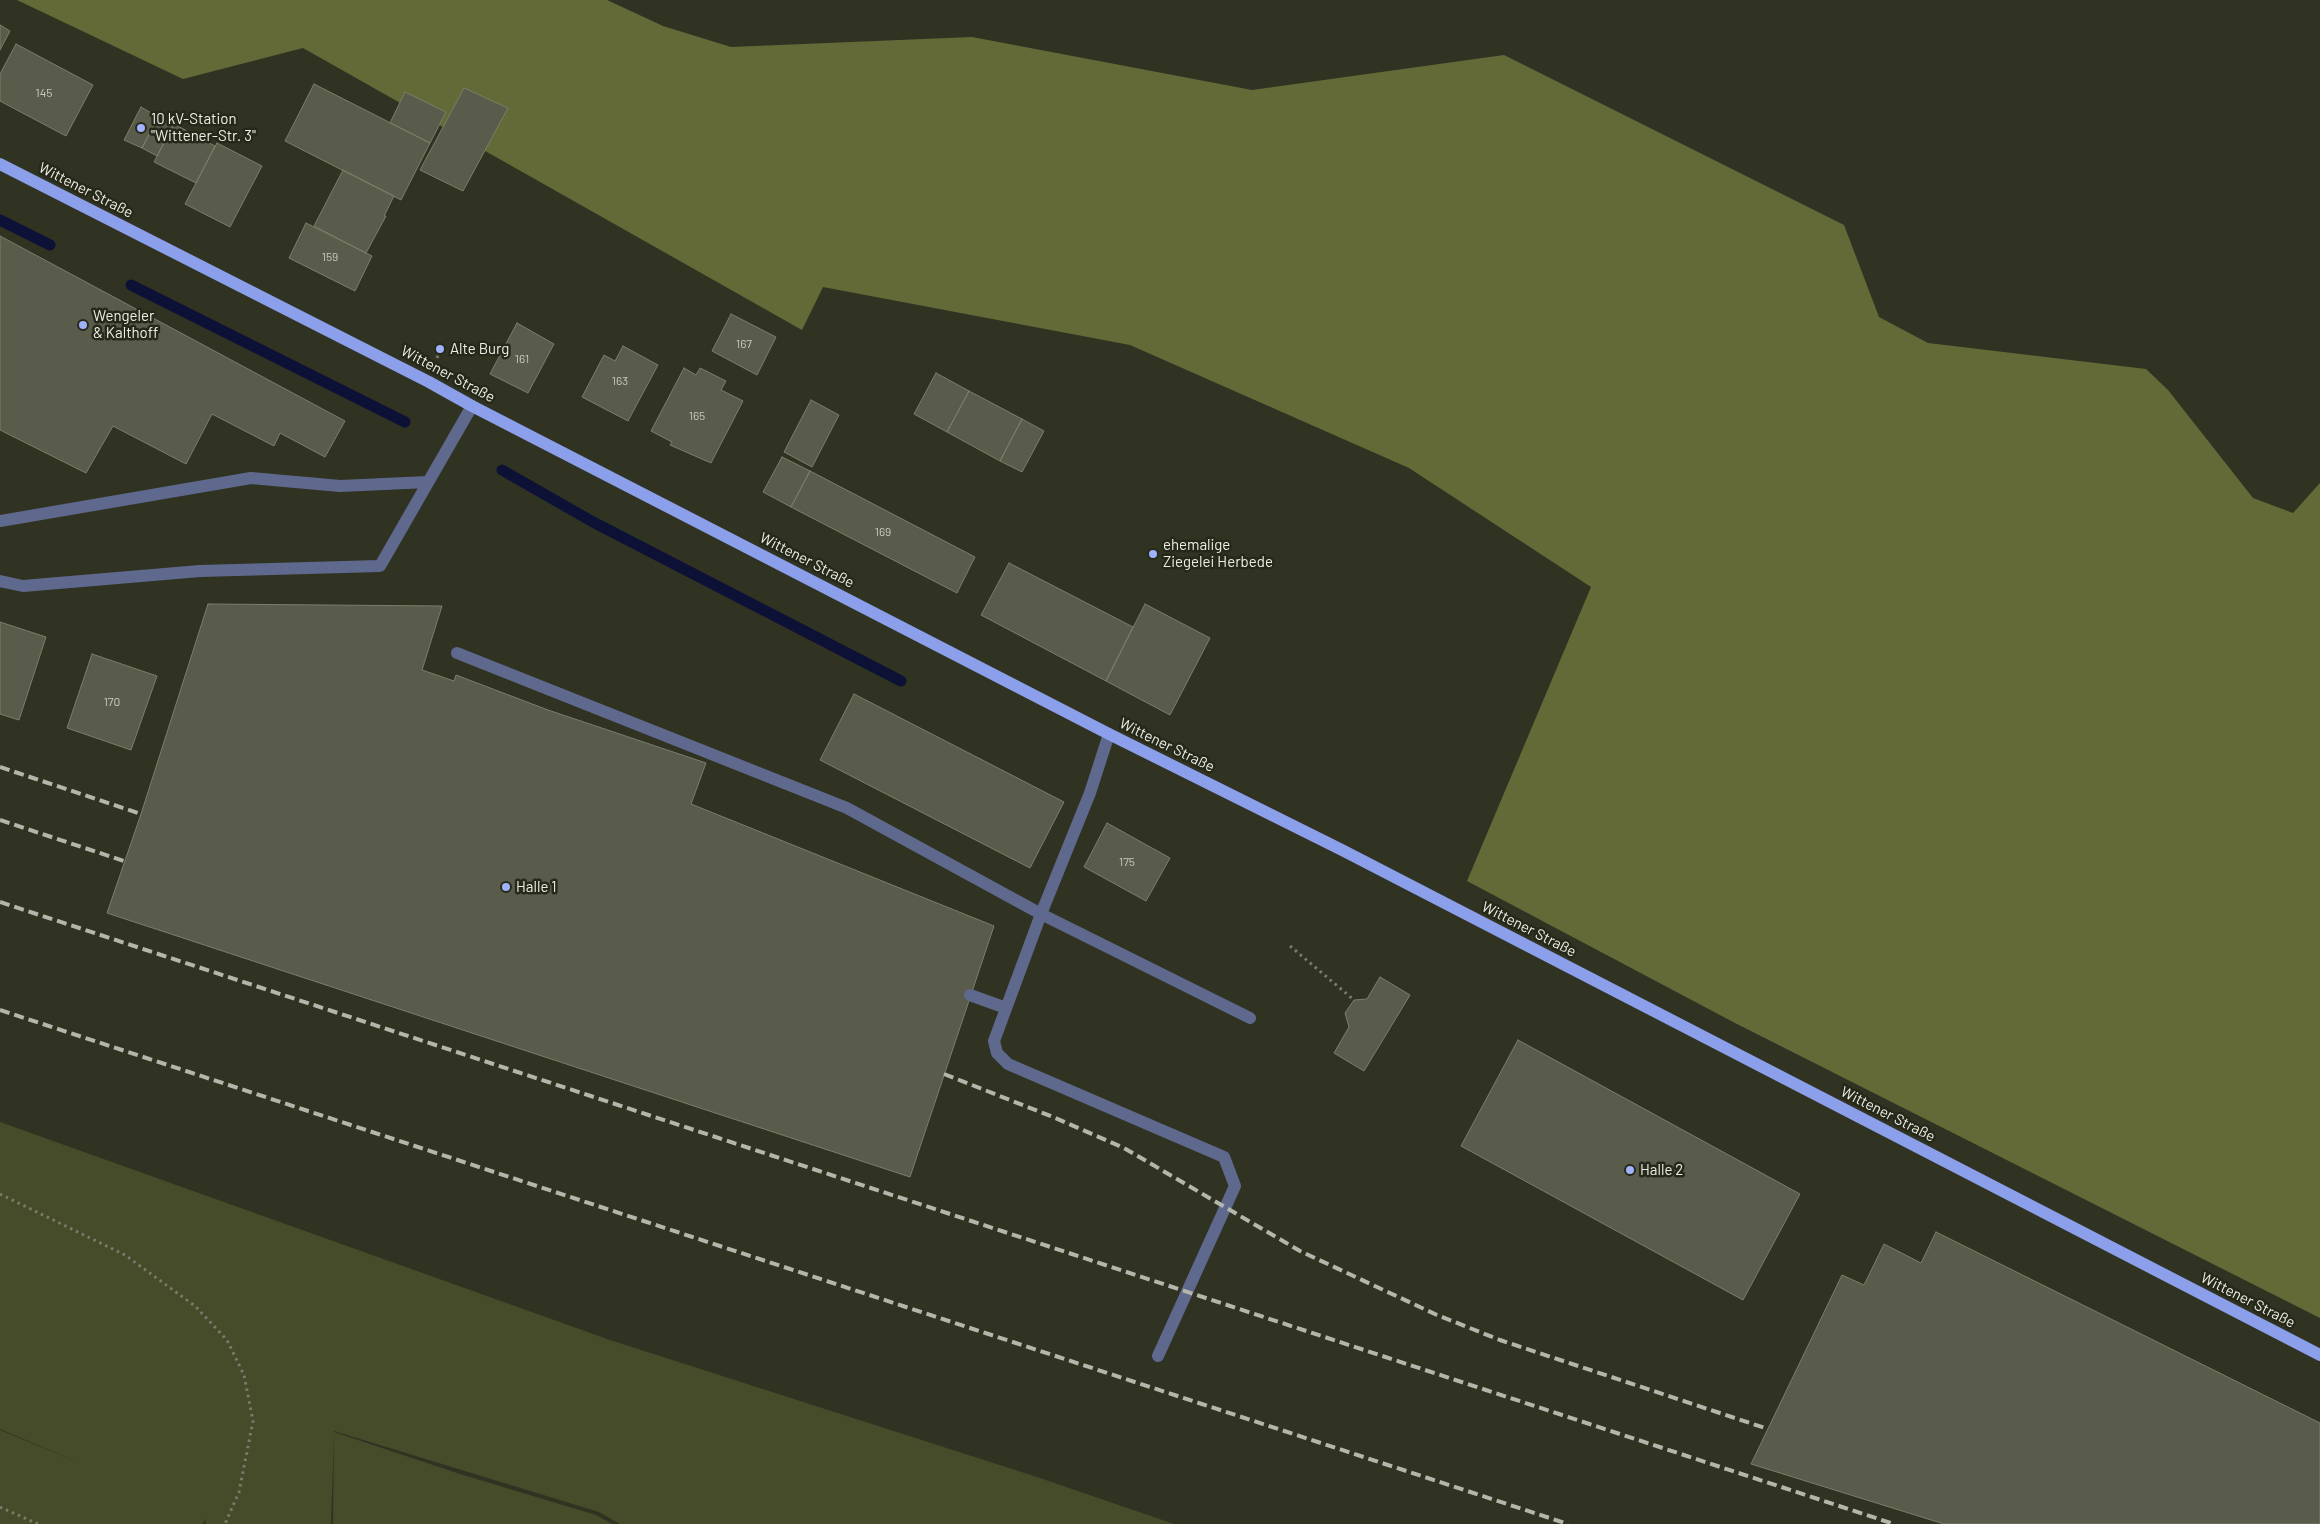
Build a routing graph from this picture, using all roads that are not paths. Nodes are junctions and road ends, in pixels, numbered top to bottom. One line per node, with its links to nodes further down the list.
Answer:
1 (0, 164): 2 (main road, Wittener Straße)
2 (472, 406): 3 (lane); 7 (main road, Wittener Straße)
3 (428, 482): 4 (lane); 5 (lane)
4 (0, 521)
5 (0, 581)
6 (457, 653): 8 (lane)
7 (1109, 734): 8 (lane); 12 (main road, Wittener Straße)
8 (1041, 914): 10 (lane); 11 (lane)
9 (970, 995): 10 (lane)
10 (1006, 1008): 13 (lane)
11 (1250, 1018)
12 (2320, 1354)
13 (1158, 1356)

